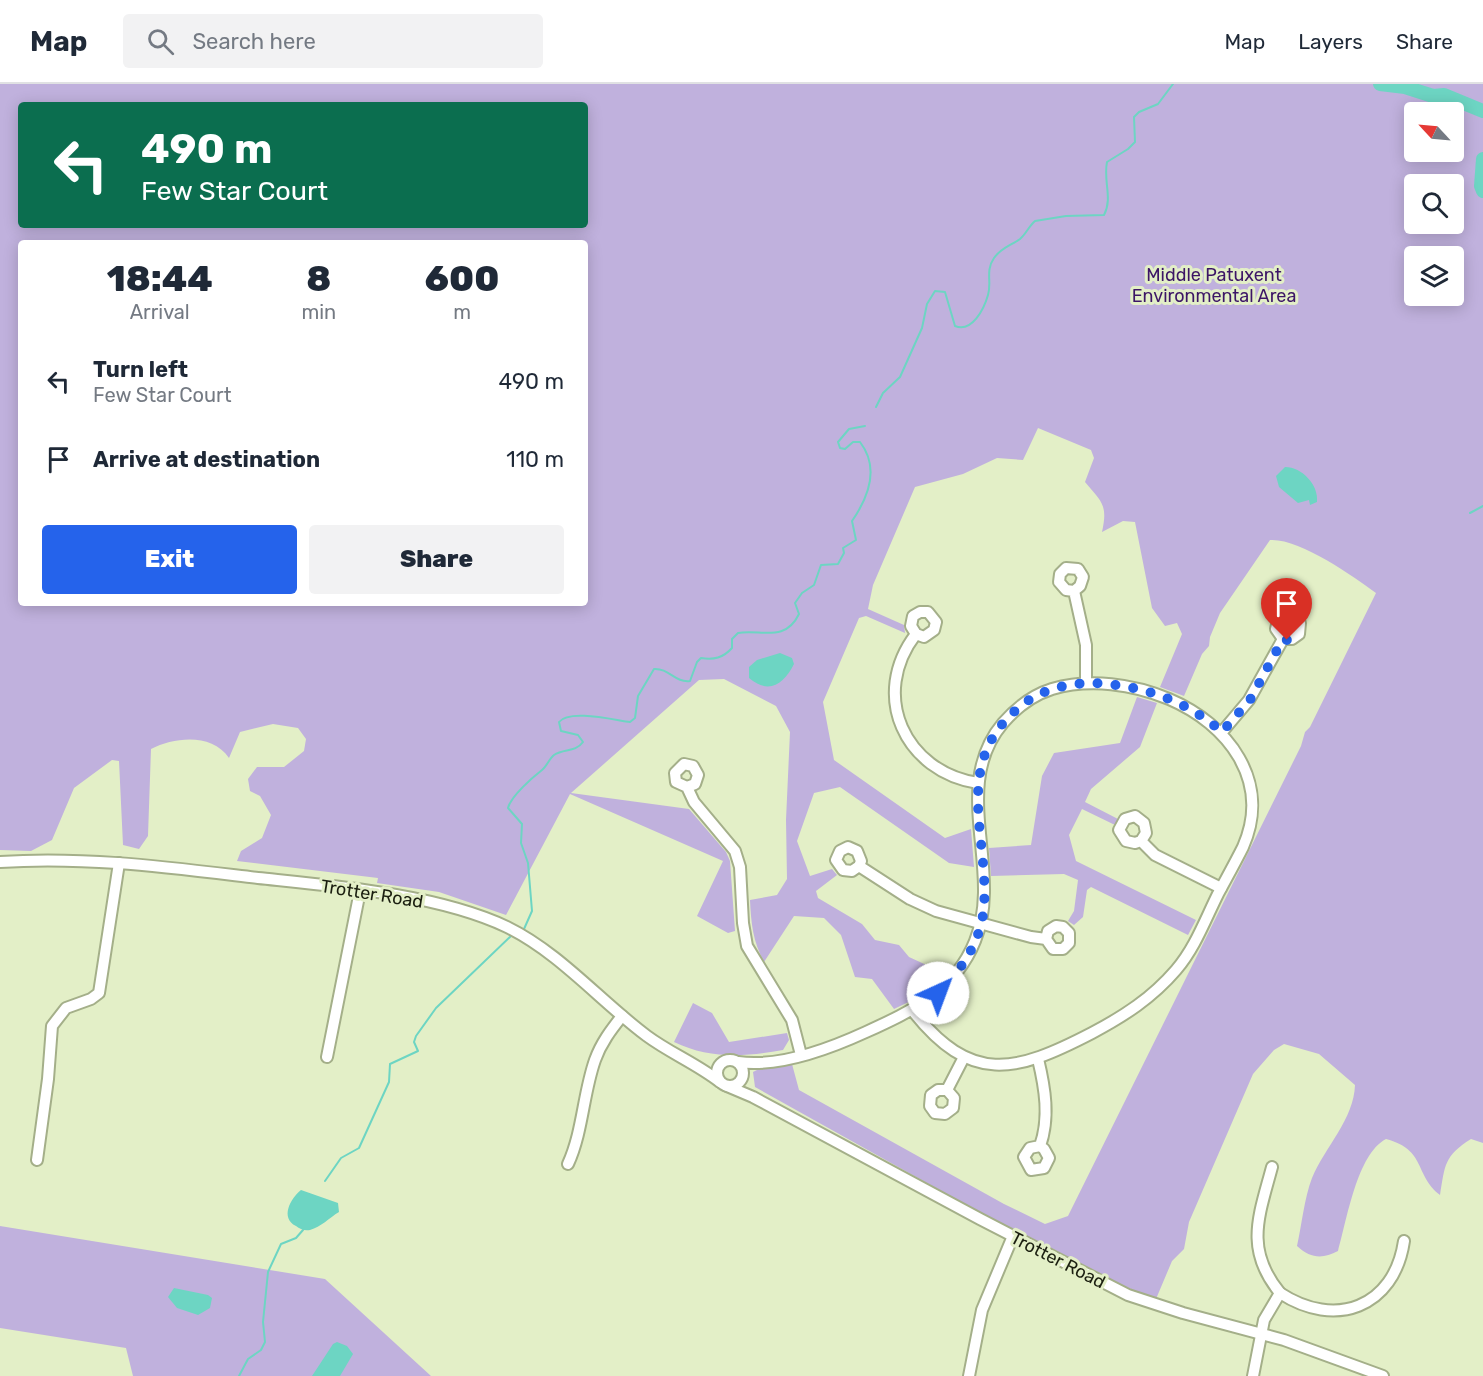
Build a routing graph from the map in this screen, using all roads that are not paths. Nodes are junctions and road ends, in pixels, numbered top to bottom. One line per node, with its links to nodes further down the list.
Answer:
1 (1074, 591): 4 (street)
2 (916, 634): 6 (street)
3 (1283, 639): 5 (street)
4 (1086, 683): 5 (street); 6 (street)
5 (1222, 732): 12 (street)
6 (978, 783): 14 (street)
7 (687, 787): 18 (street)
8 (1141, 841): 12 (street)
9 (0, 862): 10 (street, Trotter Road)
10 (119, 863): 13 (street, Trotter Road); 31 (street)
11 (859, 866): 14 (street)
12 (1221, 888): 21 (street)
13 (360, 891): 17 (street, Trotter Road); 20 (street)
14 (981, 923): 15 (street); 16 (street)
15 (1046, 939)
16 (912, 1010): 18 (street); 19 (street)
17 (622, 1016): 25 (street, Trotter Road); 32 (street)
18 (801, 1055): 24 (street)
19 (964, 1056): 21 (street); 28 (street)
20 (327, 1057)
21 (1038, 1059): 30 (street)
22 (722, 1062): 23 (street); 25 (street); 27 (street)
23 (738, 1062): 24 (street); 26 (street)
24 (761, 1063): 26 (street)
25 (696, 1066): 27 (street, Trotter Road)
26 (743, 1076): 27 (street); 29 (street)
27 (723, 1084): 29 (street, Trotter Road)
28 (947, 1090)
29 (753, 1097): 34 (street, Trotter Road)
30 (1040, 1146)
31 (37, 1160)
32 (568, 1164)
33 (1272, 1167): 36 (street)
34 (1013, 1236): 37 (street, Trotter Road); 38 (street)
35 (1404, 1241): 36 (street)
36 (1280, 1293): 37 (street)
37 (1261, 1333): 39 (street); 40 (street, Trotter Road)
38 (969, 1376)
39 (1253, 1376)
40 (1383, 1376)

